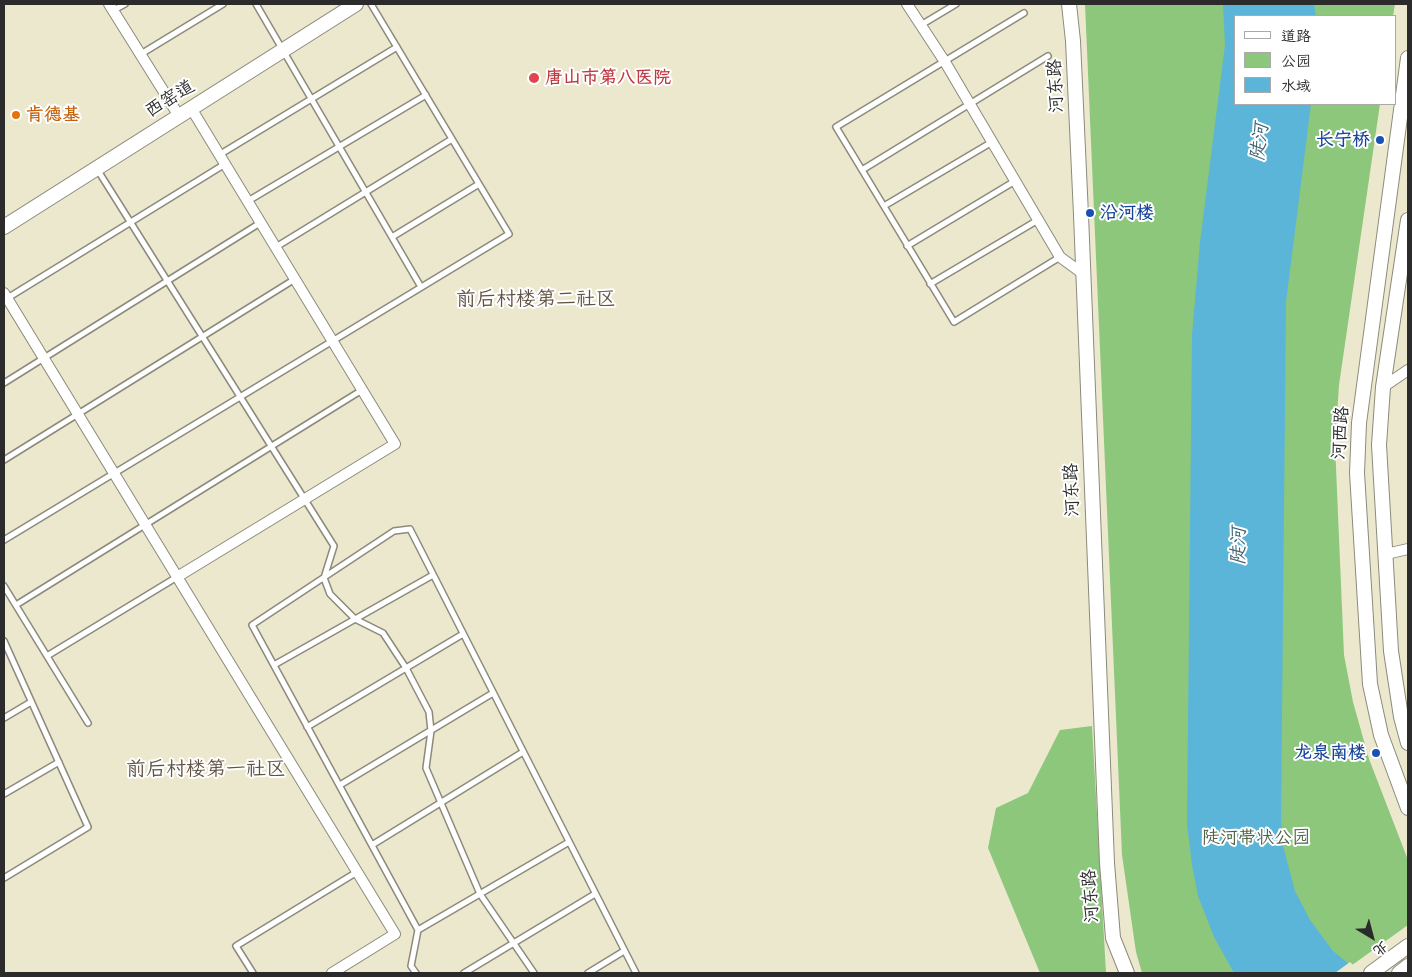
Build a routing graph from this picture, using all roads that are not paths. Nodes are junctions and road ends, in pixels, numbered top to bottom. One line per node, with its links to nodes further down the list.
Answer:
1 (125, 4): 9 (lane)
2 (223, 4): 14 (lane)
3 (256, 4): 13 (lane)
4 (356, 4): 13 (street, 西窑道)
5 (371, 4): 12 (lane)
6 (907, 4): 11 (street)
7 (956, 4): 11 (lane)
8 (1070, 5): 42 (street, 河东路)
9 (112, 7): 14 (street)
10 (1024, 13): 17 (lane)
11 (921, 25): 17 (street)
12 (397, 47): 18 (lane); 19 (lane)
13 (283, 50): 19 (lane); 21 (street, 西窑道)
14 (141, 54): 21 (street)
15 (1048, 56): 20 (lane)
16 (1408, 58): 88 (street, 河西路)
17 (945, 62): 20 (street); 27 (lane)
18 (426, 95): 22 (lane); 24 (lane)
19 (311, 98): 24 (lane); 25 (lane)
20 (969, 104): 23 (street); 27 (lane)
21 (185, 112): 25 (street); 26 (street, 西窑道)
22 (452, 139): 29 (lane); 30 (lane)
23 (992, 142): 28 (street); 32 (lane)
24 (339, 147): 30 (lane); 31 (lane)
25 (222, 160): 31 (street); 35 (lane)
26 (96, 168): 35 (lane); 37 (street, 西窑道)
27 (862, 170): 32 (lane)
28 (1015, 180): 33 (street); 39 (lane)
29 (479, 184): 38 (lane); 46 (lane)
30 (365, 191): 38 (lane); 40 (lane)
31 (248, 202): 36 (street)
32 (884, 206): 39 (lane)
33 (1038, 220): 41 (street); 45 (lane)
34 (1408, 220): 53 (street)
35 (130, 222): 44 (lane); 47 (lane)
36 (260, 223): 40 (street); 44 (lane)
37 (4, 227)
38 (392, 237): 46 (lane)
39 (908, 246): 45 (lane)
40 (275, 248): 43 (street)
41 (1060, 257): 42 (street); 45 (lane)
42 (1082, 273): 107 (street, 河东路)
43 (295, 280): 48 (lane); 49 (street)
44 (167, 281): 48 (lane); 50 (lane)
45 (930, 284)
46 (421, 287): 49 (lane)
47 (5, 298): 50 (street)
48 (202, 337): 55 (lane); 56 (lane)
49 (332, 341): 54 (street); 55 (lane)
50 (43, 358): 52 (lane); 56 (street)
51 (1408, 370): 53 (street)
52 (4, 383)
53 (1383, 387): 64 (street)
54 (362, 390): 57 (lane); 60 (street)
55 (240, 397): 57 (lane); 59 (lane)
56 (78, 414): 58 (lane); 59 (street)
57 (271, 447): 60 (lane); 61 (lane)
58 (4, 460)
59 (114, 473): 61 (street); 62 (lane)
60 (304, 500): 66 (street); 67 (lane)
61 (145, 525): 66 (street); 69 (lane)
62 (4, 540)
63 (1408, 549): 64 (street)
64 (1386, 554): 82 (street)
65 (433, 576): 67 (lane); 70 (lane); 71 (lane)
66 (177, 577): 73 (lane); 91 (street)
67 (324, 578): 70 (lane); 74 (lane)
68 (4, 586): 69 (lane)
69 (16, 605): 73 (lane)
70 (355, 619): 74 (lane); 75 (lane)
71 (463, 634): 75 (lane); 76 (lane)
72 (4, 641): 77 (lane)
73 (47, 656): 79 (lane)
74 (274, 665): 80 (lane)
75 (406, 668): 80 (lane); 81 (lane)
76 (493, 693): 81 (lane); 83 (lane)
77 (31, 702): 78 (lane); 84 (lane)
78 (4, 718)
79 (88, 723)
80 (307, 727): 85 (lane)
81 (431, 730): 85 (lane); 87 (lane)
82 (1408, 743)
83 (523, 752): 87 (lane); 89 (lane)
84 (60, 762): 86 (lane); 92 (lane)
85 (340, 785): 90 (lane)
86 (4, 794)
87 (442, 802): 90 (lane); 93 (lane)
88 (1408, 808)
89 (569, 842): 93 (lane); 94 (lane)
90 (372, 845): 95 (lane)
91 (357, 872): 100 (lane); 101 (street)
92 (4, 878)
93 (480, 894): 95 (lane); 96 (lane)
94 (595, 894): 96 (lane); 98 (lane)
95 (418, 930): 102 (lane)
96 (514, 943): 103 (lane); 104 (lane)
97 (1405, 948): 108 (street)
98 (624, 951): 105 (lane); 106 (lane)
99 (1408, 966): 109 (street)
100 (253, 973)
101 (332, 973)
102 (416, 973)
103 (464, 973)
104 (534, 973)
105 (588, 973)
106 (636, 973)
107 (1127, 973)
108 (1371, 973)
109 (1399, 973)

